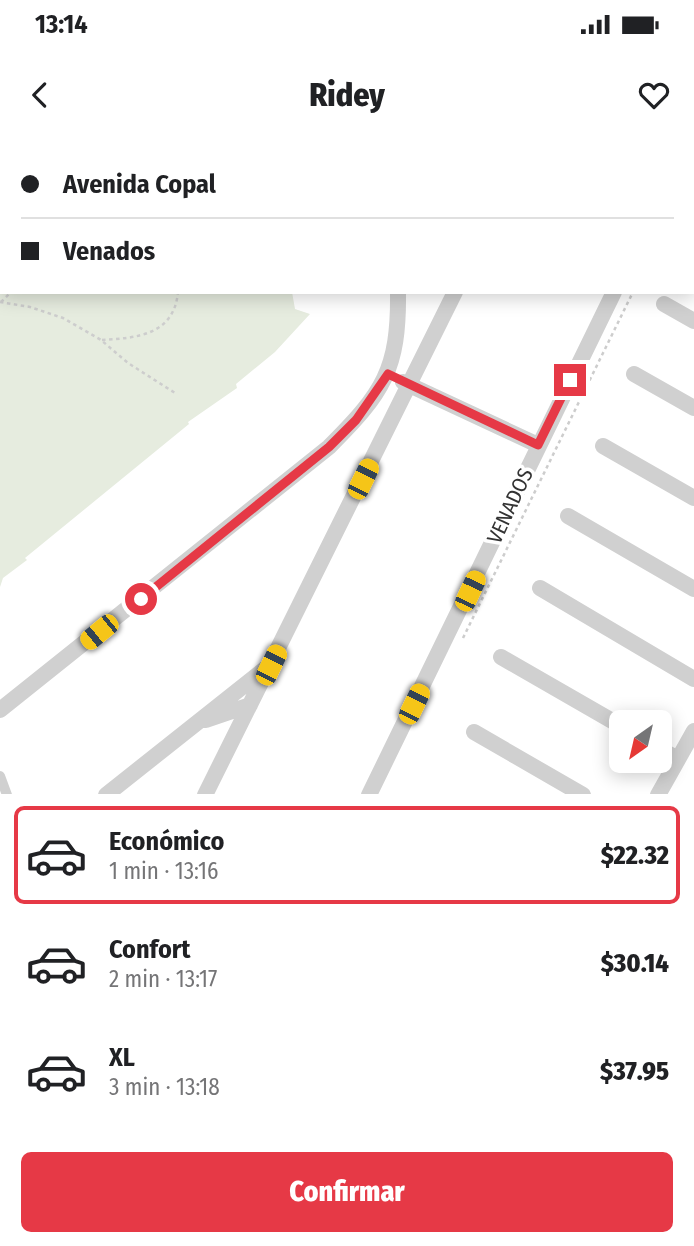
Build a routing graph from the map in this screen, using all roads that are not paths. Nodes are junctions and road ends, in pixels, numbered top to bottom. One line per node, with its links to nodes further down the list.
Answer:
1 (398, 294): 6 (street)
2 (454, 294): 8 (street)
3 (613, 294): 10 (street, VENADOS)
4 (664, 304): 5 (street)
5 (694, 321)
6 (388, 374): 8 (street); 20 (street)
7 (634, 374): 9 (street)
8 (410, 385): 10 (street); 17 (street)
9 (694, 408)
10 (538, 445): 31 (street, VENADOS)
11 (604, 446): 12 (street)
12 (694, 498)
13 (568, 516): 15 (street)
14 (540, 588): 18 (street)
15 (694, 589)
16 (501, 657): 21 (street)
17 (271, 665): 19 (street); 22 (street)
18 (694, 679)
19 (250, 705): 22 (street); 30 (street)
20 (0, 710)
21 (609, 719)
22 (194, 724): 29 (street)
23 (694, 731): 26 (street)
24 (474, 732): 32 (street)
25 (672, 756): 26 (street)
26 (678, 759): 33 (street)
27 (0, 776): 28 (street)
28 (7, 794)
29 (106, 794)
30 (205, 794)
31 (369, 794)
32 (583, 794)
33 (658, 794)

